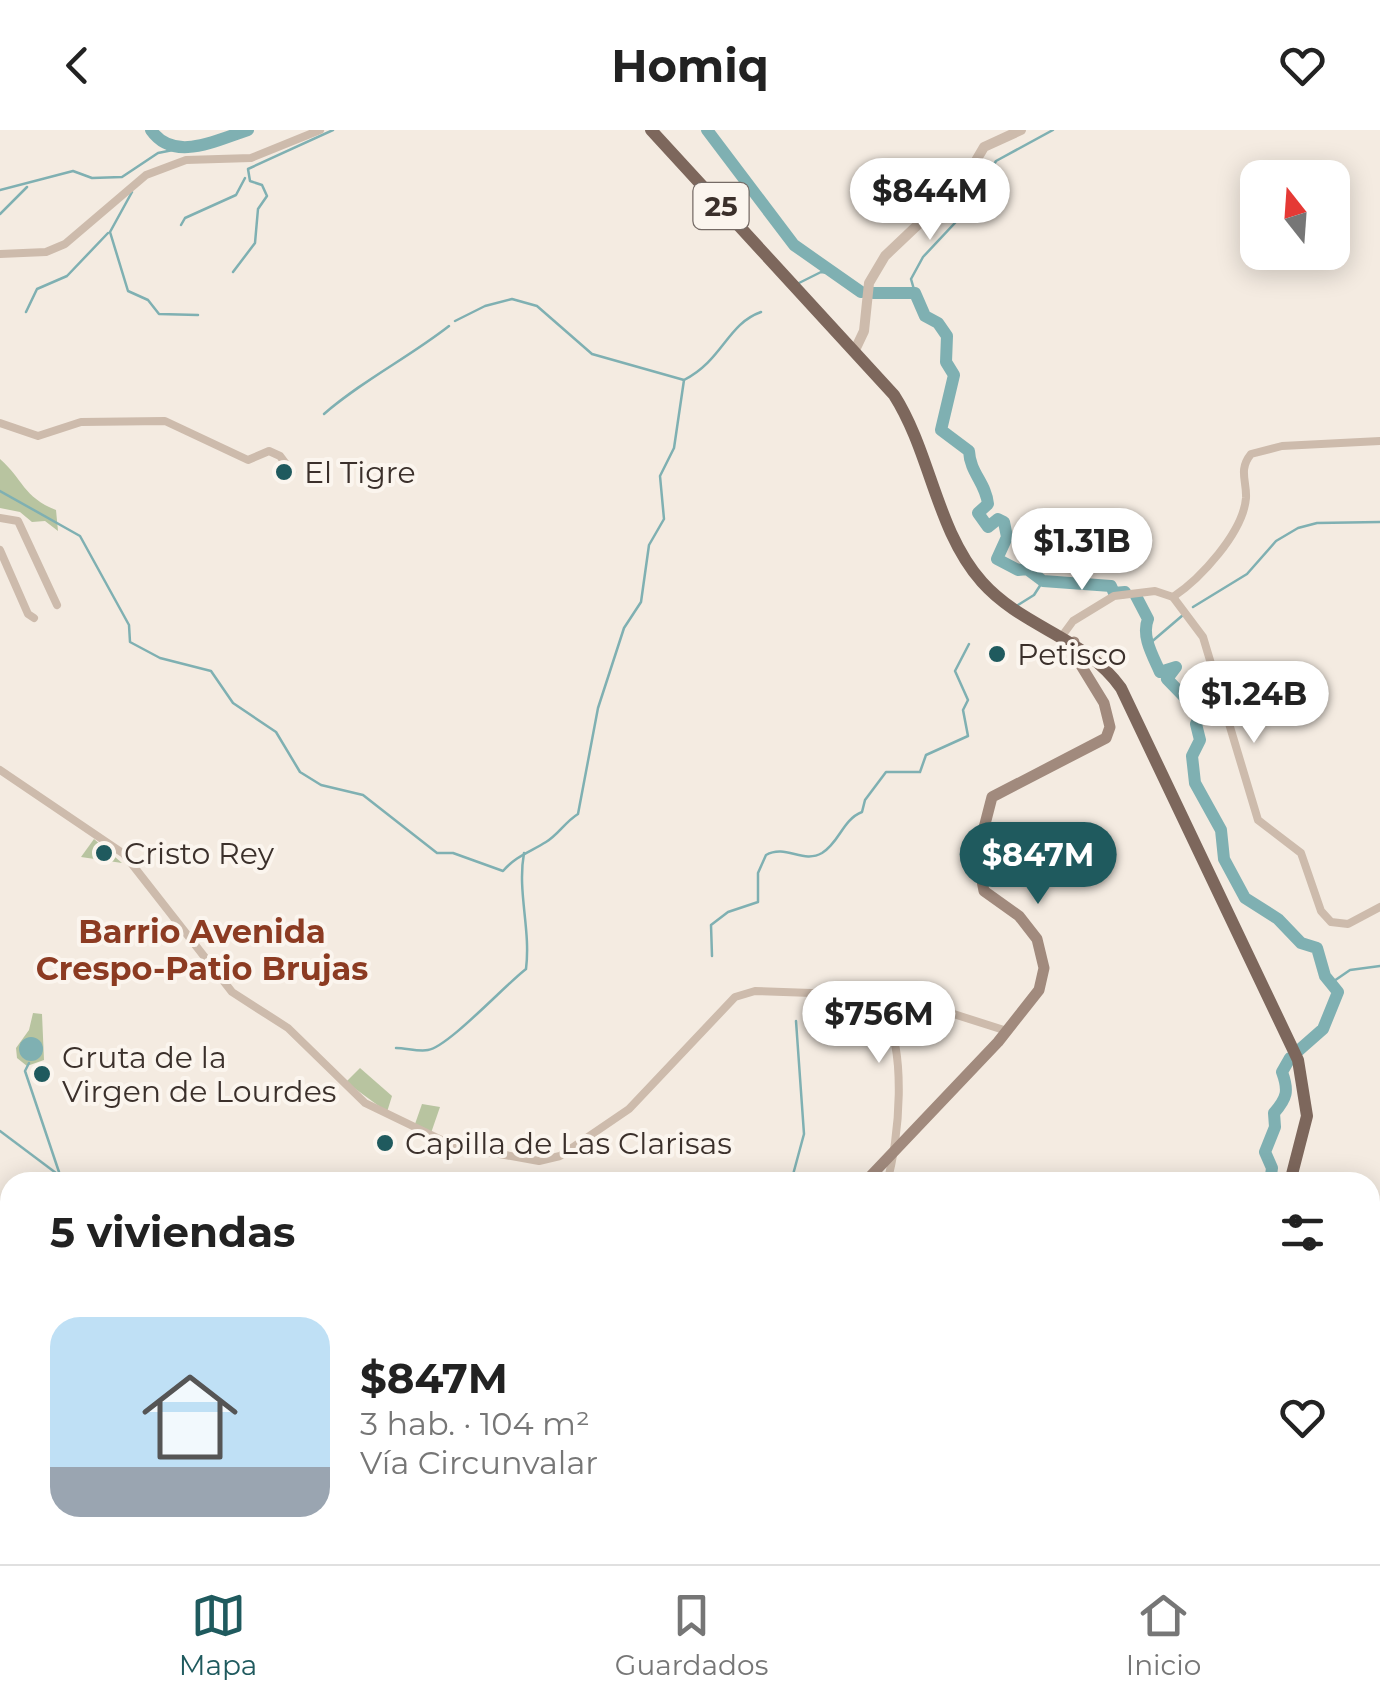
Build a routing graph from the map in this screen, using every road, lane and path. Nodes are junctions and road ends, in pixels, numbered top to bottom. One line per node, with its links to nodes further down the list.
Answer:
1 (320, 130): 4 (street)
2 (651, 130): 5 (main road, 25)
3 (1021, 130): 5 (street)
4 (0, 254)
5 (855, 350): 14 (main road, 25)
6 (0, 423): 8 (street)
7 (1380, 441): 11 (street)
8 (292, 472)
9 (0, 518): 12 (street)
10 (0, 550): 13 (street)
11 (1173, 597): 14 (street); 16 (street)
12 (57, 605)
13 (34, 618)
14 (1068, 639): 18 (main road); 22 (main road, 25)
15 (0, 770): 17 (street)
16 (1380, 907)
17 (834, 996): 18 (street); 19 (street)
18 (1007, 1031): 19 (main road)
19 (893, 1152): 20 (main road); 21 (street)
20 (874, 1172)
21 (889, 1172)
22 (1292, 1172)

